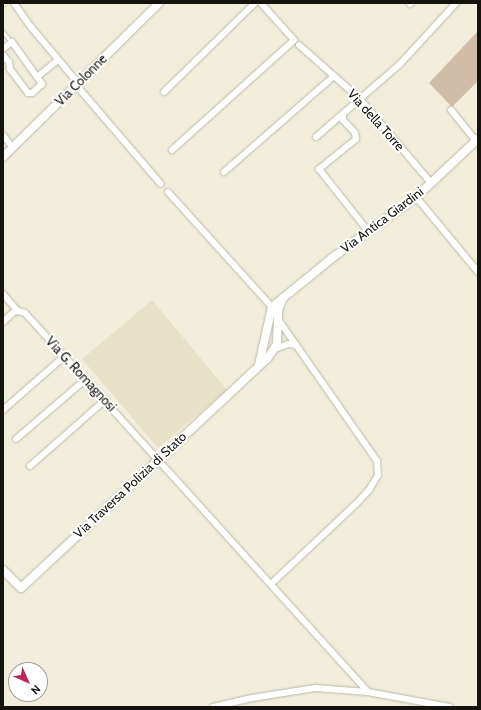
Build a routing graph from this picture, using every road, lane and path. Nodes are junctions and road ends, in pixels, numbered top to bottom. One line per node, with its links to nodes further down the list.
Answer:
1 (14, 3): 11 (street)
2 (159, 3): 14 (street, Via Colonne)
3 (256, 3): 15 (street)
4 (261, 3): 8 (street, Via della Torre)
5 (456, 3): 16 (street)
6 (3, 32): 7 (lane)
7 (12, 42): 9 (street); 12 (street)
8 (296, 43): 13 (street, Via della Torre); 23 (street)
9 (3, 49)
10 (3, 55): 12 (street)
11 (58, 60): 12 (street); 14 (street)
12 (37, 76)
13 (334, 76): 16 (street, Via della Torre); 25 (street)
14 (77, 84): 22 (street, Via Colonne); 27 (street)
15 (164, 92)
16 (360, 99): 18 (street); 26 (street, Via della Torre)
17 (451, 110): 21 (street)
18 (343, 114): 20 (street); 30 (street, Via della Torre)
19 (3, 136): 22 (street)
20 (316, 137)
21 (477, 140): 26 (street, Via Antica Giardini)
22 (13, 148): 24 (street, Via Colonne)
23 (172, 150)
24 (3, 157)
25 (224, 172)
26 (431, 183): 29 (street, Via Antica Giardini)
27 (161, 184)
28 (168, 192): 34 (street)
29 (416, 197): 30 (street, Via Antica Giardini); 31 (street)
30 (368, 231): 33 (street, Via Antica Giardini)
31 (478, 272)
32 (3, 294): 35 (street, Via G. Romagnosi)
33 (283, 298): 34 (street, Via Antica Giardini); 37 (street)
34 (271, 309): 37 (street); 38 (street)
35 (16, 310): 36 (street); 42 (street, Via G. Romagnosi)
36 (3, 322)
37 (278, 323): 38 (street); 40 (street); 41 (street)
38 (268, 326): 39 (street)
39 (265, 344): 41 (street); 43 (street)
40 (296, 345): 41 (street); 51 (street)
41 (276, 349): 43 (street)
42 (65, 356): 44 (street, Via G. Romagnosi); 46 (street)
43 (259, 365): 48 (street, Via Traversa Polizia di Stato)
44 (86, 380): 45 (street, Via G. Romagnosi); 47 (street)
45 (105, 400): 48 (street, Via G. Romagnosi); 49 (street)
46 (3, 410)
47 (16, 439)
48 (158, 458): 50 (street, Via Traversa Polizia di Stato); 51 (street, Via G. Romagnosi)
49 (30, 466)
50 (3, 570)
51 (271, 584): 52 (street, Via G. Romagnosi)
52 (368, 692): 53 (street); 54 (street)
53 (213, 707)
54 (450, 707)

